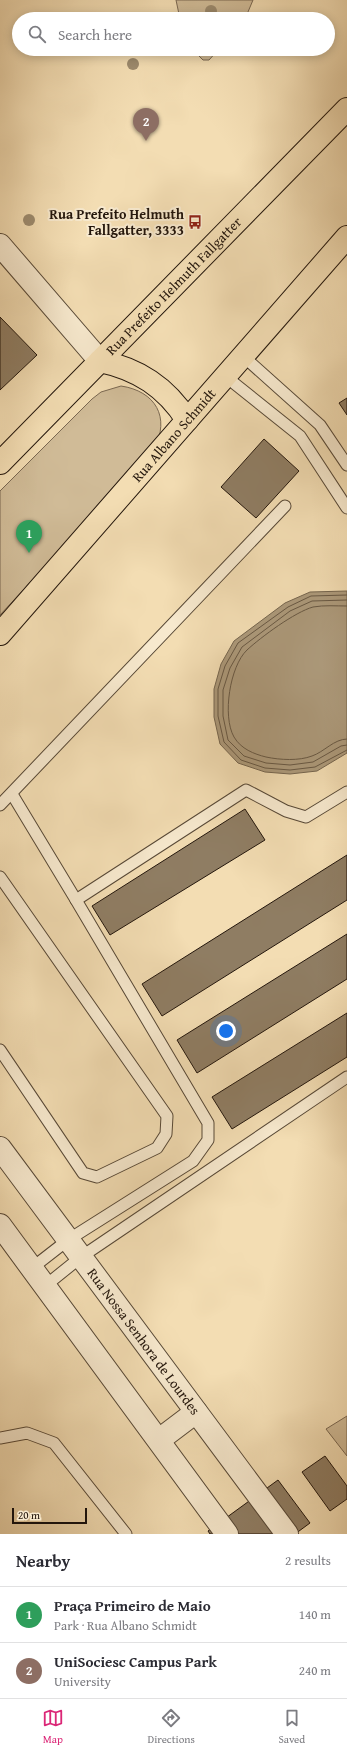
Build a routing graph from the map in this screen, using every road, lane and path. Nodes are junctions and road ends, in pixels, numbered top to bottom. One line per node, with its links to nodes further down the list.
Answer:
1 (347, 109): 5 (main road, Rua Prefeito Helmuth Fallgatter)
2 (347, 236): 4 (main road, Rua Albano Schmidt)
3 (0, 245): 5 (street)
4 (243, 356): 6 (main road, Rua Albano Schmidt); 9 (lane)
5 (100, 361): 7 (main road); 8 (main road, Rua Prefeito Helmuth Fallgatter)
6 (225, 376): 7 (main road, Rua Albano Schmidt); 11 (lane)
7 (187, 420): 12 (main road, Rua Albano Schmidt)
8 (0, 463)
9 (347, 465)
10 (285, 506): 14 (lane)
11 (347, 508)
12 (0, 634)
13 (347, 792): 17 (lane)
14 (12, 794): 15 (lane); 17 (lane)
15 (0, 805)
16 (0, 877): 18 (lane)
17 (76, 900): 22 (lane)
18 (0, 1050)
19 (347, 1077): 23 (lane)
20 (0, 1148): 22 (street, Rua Nossa Senhora de Lourdes)
21 (0, 1225): 24 (street)
22 (68, 1240): 23 (street, Rua Nossa Senhora de Lourdes); 24 (lane)
23 (81, 1257): 25 (lane); 26 (street, Rua Nossa Senhora de Lourdes)
24 (32, 1268): 25 (street)
25 (45, 1286): 28 (street)
26 (196, 1412): 28 (street); 31 (street, Rua Nossa Senhora de Lourdes)
27 (0, 1438): 29 (lane)
28 (159, 1440): 30 (street)
29 (126, 1534)
30 (228, 1534)
31 (287, 1534)

